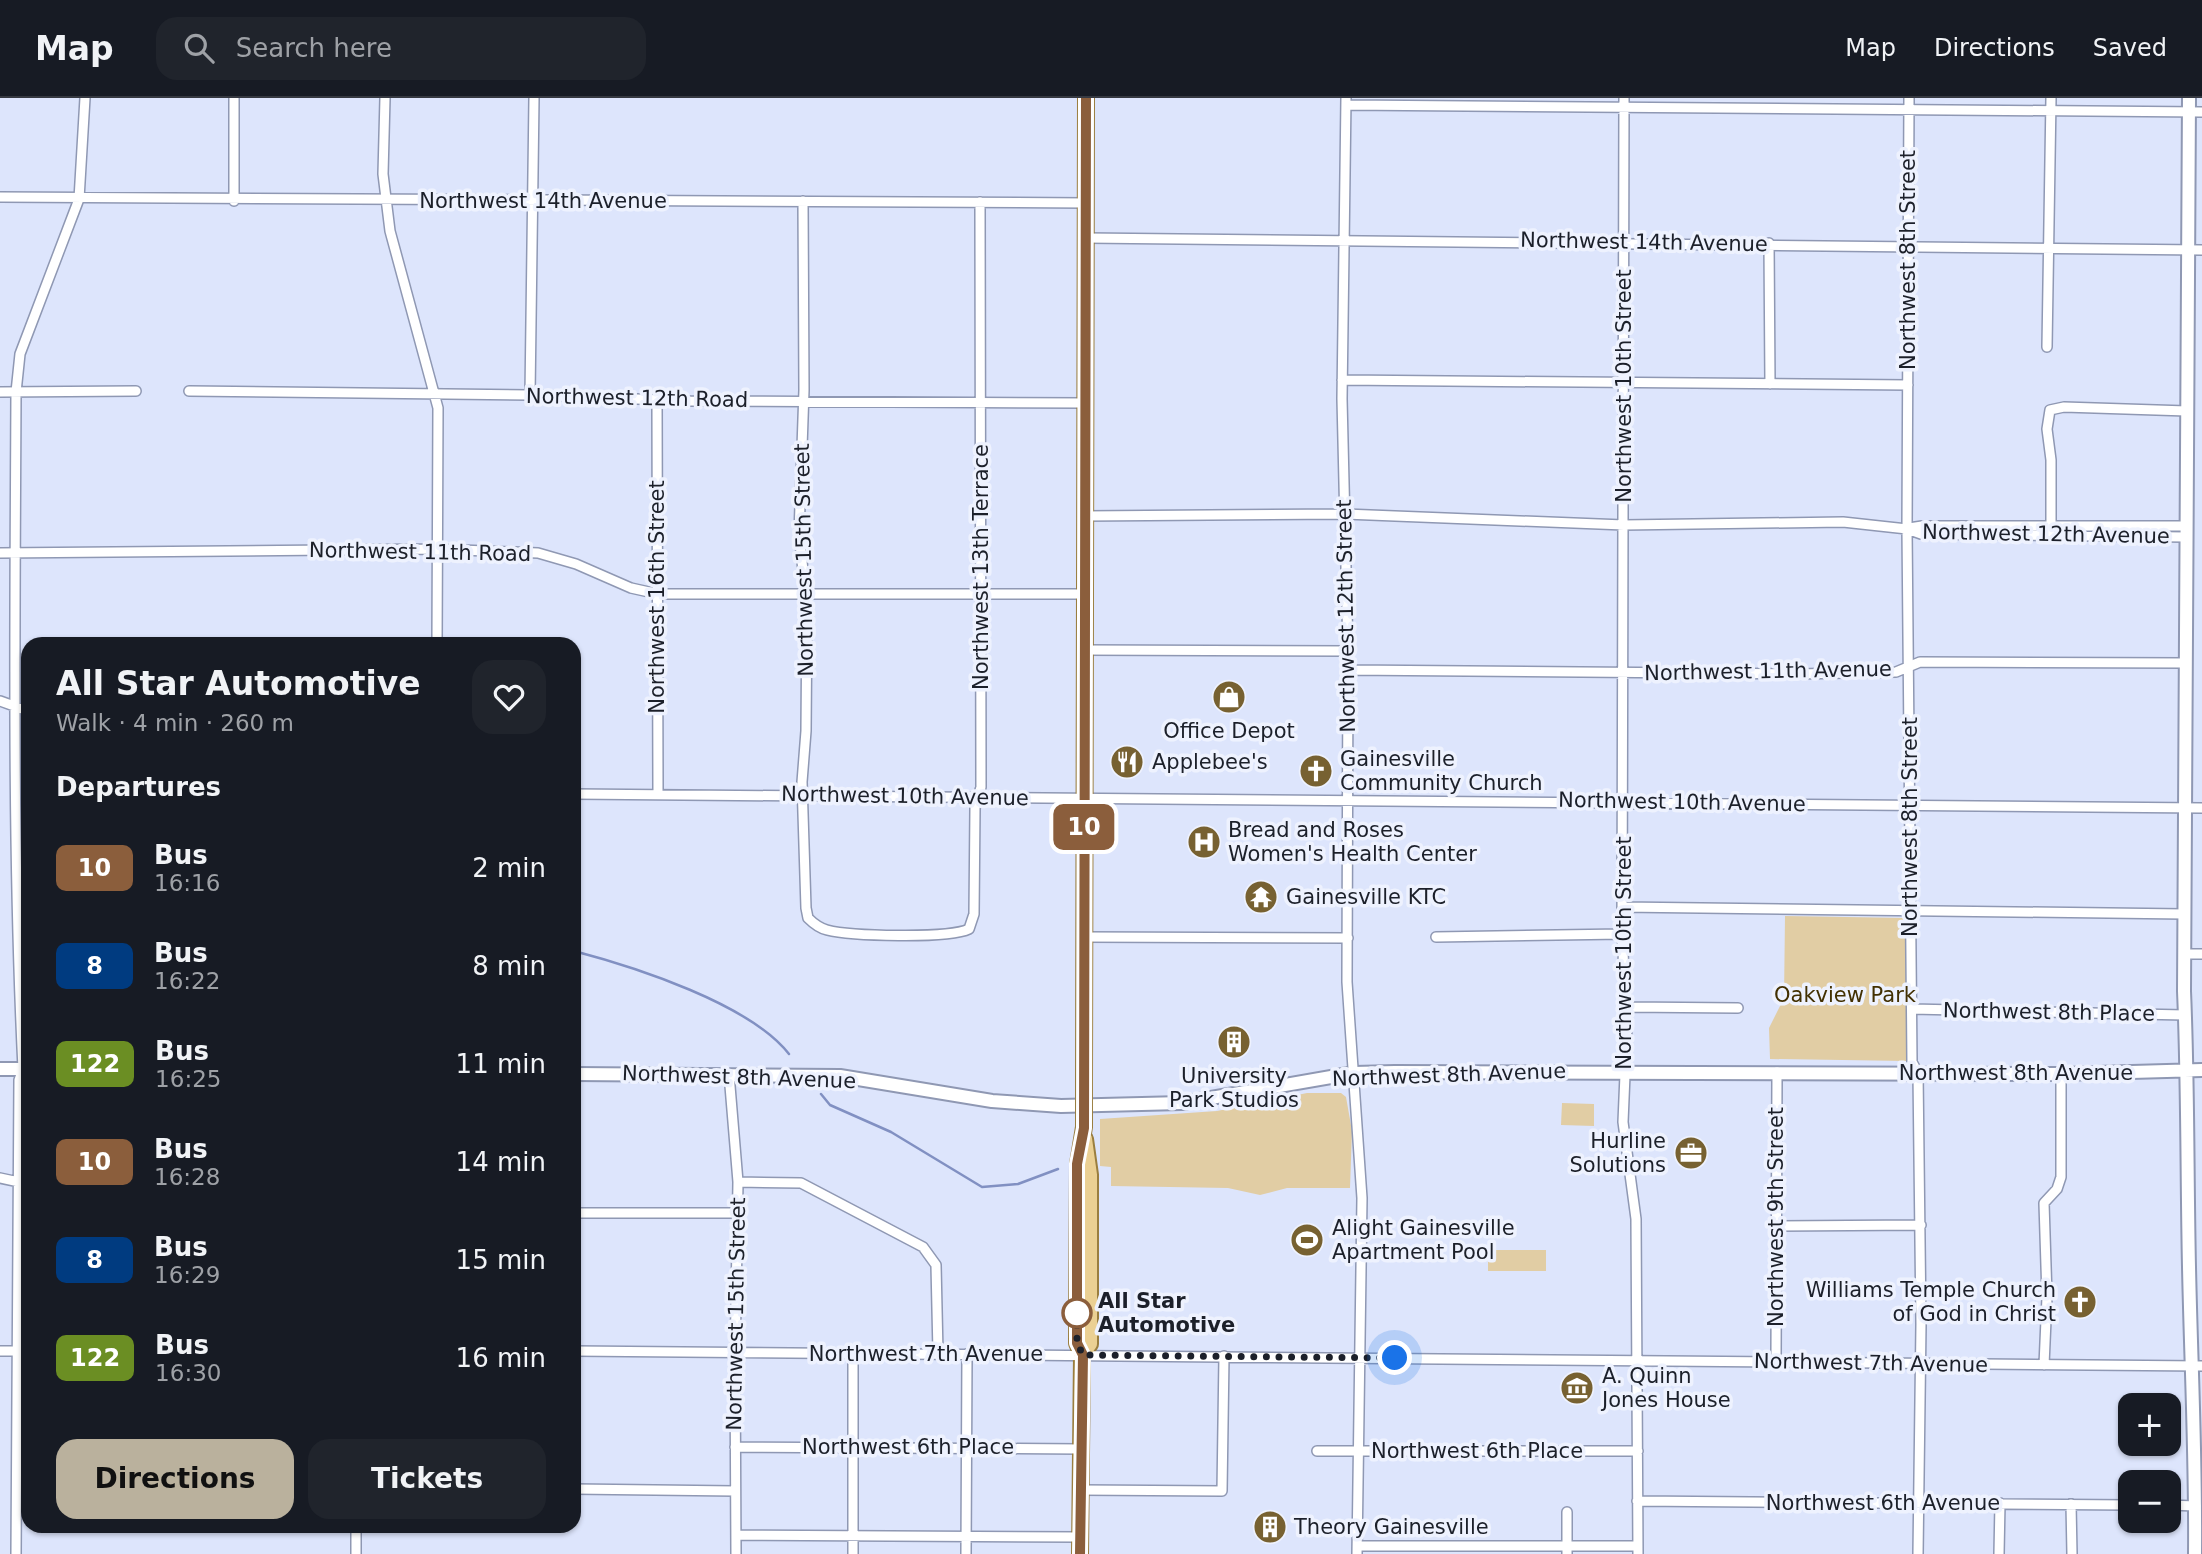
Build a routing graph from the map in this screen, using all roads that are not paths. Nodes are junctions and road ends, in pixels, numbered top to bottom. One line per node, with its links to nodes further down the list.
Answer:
1 (85, 98): 15 (street)
2 (234, 98): 17 (street)
3 (385, 98): 19 (street)
4 (534, 98): 16 (street)
5 (1086, 98): 21 (main road)
6 (1909, 98): 11 (street, Northwest 8th Street)
7 (2051, 98): 12 (street)
8 (2189, 98): 13 (street)
9 (1346, 102): 10 (street); 23 (street, Northwest 12th Street)
10 (1624, 102): 11 (street); 24 (street, Northwest 10th Street)
11 (1909, 108): 12 (street); 26 (street, Northwest 8th Street)
12 (2051, 111): 13 (street); 27 (street)
13 (2195, 112): 28 (street)
14 (0, 198): 15 (street, Northwest 14th Avenue)
15 (79, 199): 17 (street, Northwest 14th Avenue); 38 (street)
16 (534, 199): 18 (street, Northwest 14th Avenue); 19 (street, Northwest 14th Avenue); 39 (street)
17 (234, 201): 19 (street, Northwest 14th Avenue)
18 (803, 201): 20 (street, Northwest 14th Avenue); 42 (street, Northwest 15th Street)
19 (386, 202): 40 (street)
20 (980, 202): 21 (street, Northwest 14th Avenue); 43 (street, Northwest 13th Terrace)
21 (1086, 203): 22 (main road)
22 (1086, 238): 23 (street, Northwest 14th Avenue); 44 (main road)
23 (1345, 239): 24 (street, Northwest 14th Avenue); 31 (street, Northwest 12th Street)
24 (1624, 243): 25 (street, Northwest 14th Avenue); 32 (street, Northwest 10th Street)
25 (1769, 243): 26 (street, Northwest 14th Avenue); 33 (street)
26 (1911, 249): 27 (street, Northwest 14th Avenue); 34 (street, Northwest 8th Street)
27 (2047, 249): 28 (street, Northwest 14th Avenue); 30 (street)
28 (2188, 249): 29 (street, Northwest 14th Avenue); 45 (street)
29 (2202, 250)
30 (2047, 347)
31 (1342, 380): 32 (street); 46 (street, Northwest 12th Street)
32 (1625, 382): 33 (street); 48 (street, Northwest 10th Street)
33 (1770, 384): 34 (street)
34 (1908, 385): 50 (street, Northwest 8th Street)
35 (136, 390): 38 (street)
36 (189, 391): 40 (street, Northwest 12th Road)
37 (0, 392): 38 (street)
38 (16, 392): 55 (street)
39 (530, 395): 40 (street, Northwest 12th Road); 41 (street, Northwest 12th Road)
40 (433, 396): 53 (street)
41 (657, 400): 42 (street, Northwest 12th Road); 57 (street, Northwest 16th Street)
42 (803, 401): 43 (street, Northwest 12th Road); 59 (street, Northwest 15th Street)
43 (981, 402): 44 (street, Northwest 12th Road); 56 (street, Northwest 13th Terrace)
44 (1085, 403): 47 (main road)
45 (2187, 411): 49 (street); 51 (street)
46 (1345, 514): 47 (street, Northwest 12th Avenue); 48 (street, Northwest 12th Avenue); 62 (street, Northwest 12th Street)
47 (1085, 516): 58 (main road)
48 (1624, 525): 50 (street, Northwest 12th Avenue); 66 (street, Northwest 10th Street)
49 (2051, 525): 50 (street, Northwest 12th Avenue); 51 (street, Northwest 12th Avenue); 52 (street)
50 (1907, 529): 52 (street, Northwest 12th Avenue); 64 (street, Northwest 8th Street)
51 (2186, 532): 52 (street, Northwest 12th Avenue); 63 (street)
52 (2051, 536)
53 (437, 549): 55 (street, Northwest 11th Road); 57 (street, Northwest 11th Road); 60 (street)
54 (0, 553): 55 (street, Northwest 11th Road)
55 (16, 553): 68 (street)
56 (980, 593): 58 (street, Northwest 11th Road); 59 (street, Northwest 11th Road); 73 (street, Northwest 13th Terrace)
57 (658, 594): 59 (street, Northwest 11th Road); 71 (street, Northwest 16th Street)
58 (1085, 594): 61 (main road)
59 (806, 595): 72 (street, Northwest 15th Street)
60 (437, 637)
61 (1085, 650): 62 (street); 74 (main road)
62 (1348, 650): 65 (street, Northwest 12th Street)
63 (2186, 663): 64 (street, Northwest 11th Avenue); 78 (street)
64 (1909, 666): 66 (street, Northwest 11th Avenue); 77 (street, Northwest 8th Street)
65 (1348, 670): 66 (street, Northwest 11th Avenue); 75 (street, Northwest 12th Street)
66 (1625, 672): 76 (street, Northwest 10th Street)
67 (0, 701): 68 (street)
68 (15, 706): 69 (street); 94 (street)
69 (21, 708)
70 (581, 794): 71 (street, Northwest 10th Avenue)
71 (657, 794): 72 (street, Northwest 10th Avenue)
72 (803, 795): 73 (street, Northwest 10th Avenue); 83 (street, Northwest 15th Street)
73 (979, 796): 74 (street, Northwest 10th Avenue); 83 (street, Northwest 13th Terrace)
74 (1084, 798): 75 (street, Northwest 10th Avenue); 85 (main road)
75 (1348, 799): 76 (street, Northwest 10th Avenue); 87 (street, Northwest 12th Street)
76 (1624, 802): 77 (street, Northwest 10th Avenue); 80 (street, Northwest 10th Street)
77 (1912, 805): 78 (street, Northwest 10th Avenue); 81 (street, Northwest 8th Street)
78 (2184, 808): 79 (street, Northwest 10th Avenue); 82 (street)
79 (2202, 808)
80 (1622, 907): 81 (street); 84 (street, Northwest 10th Street)
81 (1911, 910): 82 (street); 92 (street, Northwest 8th Street)
82 (2184, 914): 88 (street)
83 (969, 929)
84 (1622, 934): 86 (street); 90 (street, Northwest 10th Street)
85 (1084, 937): 87 (street); 123 (main road, bridge)
86 (1436, 937)
87 (1348, 938): 102 (street, Northwest 12th Street)
88 (2184, 954): 89 (street); 93 (street)
89 (2202, 954)
90 (1627, 1007): 91 (street); 97 (street, Northwest 10th Street)
91 (1738, 1008)
92 (1912, 1009): 93 (street, Northwest 8th Place); 103 (street, Northwest 8th Street)
93 (2185, 1015): 99 (street)
94 (21, 1020)
95 (0, 1069): 96 (street)
96 (21, 1069)
97 (1624, 1070): 100 (street, Northwest 8th Avenue); 102 (street, Northwest 8th Avenue); 126 (street, Northwest 10th Street)
98 (2202, 1070): 99 (street, Northwest 8th Avenue)
99 (2188, 1071): 105 (street, Northwest 8th Avenue); 130 (street)
100 (1777, 1072): 103 (street, Northwest 8th Avenue); 114 (street, Northwest 9th Street)
101 (581, 1073): 104 (street, Northwest 8th Avenue)
102 (1354, 1073): 104 (street, Northwest 8th Avenue); 125 (street, Northwest 12th Street)
103 (1918, 1073): 105 (street, Northwest 8th Avenue); 113 (street, Northwest 8th Street)
104 (729, 1074): 109 (street, Northwest 15th Street)
105 (2061, 1074): 129 (street)
106 (21, 1077): 108 (street)
107 (0, 1178): 108 (street)
108 (18, 1182): 110 (street); 116 (street)
109 (738, 1182): 112 (street, Northwest 15th Street); 121 (street)
110 (21, 1183)
111 (581, 1213): 112 (street)
112 (738, 1213): 119 (street, Northwest 15th Street)
113 (1921, 1225): 114 (street); 128 (street, Northwest 8th Street)
114 (1776, 1226): 127 (street, Northwest 9th Street)
115 (0, 1351): 116 (street)
116 (16, 1351): 117 (street); 138 (street)
117 (21, 1351)
118 (581, 1351): 119 (street, Northwest 7th Avenue)
119 (735, 1353): 120 (street, Northwest 7th Avenue); 131 (street, Northwest 15th Street)
120 (853, 1353): 121 (street, Northwest 7th Avenue); 132 (street)
121 (938, 1353): 122 (street, Northwest 7th Avenue)
122 (967, 1354): 123 (street, Northwest 7th Avenue); 133 (street)
123 (1083, 1355): 124 (street, Northwest 7th Avenue); 134 (main road)
124 (1224, 1356): 125 (street, Northwest 7th Avenue); 141 (street)
125 (1359, 1358): 126 (street, Northwest 7th Avenue); 137 (street, Northwest 12th Street)
126 (1637, 1361): 127 (street, Northwest 7th Avenue); 136 (street, Northwest 10th Street)
127 (1776, 1362): 128 (street, Northwest 7th Avenue)
128 (1920, 1364): 129 (street, Northwest 7th Avenue); 144 (street, Northwest 8th Street)
129 (2044, 1365): 130 (street, Northwest 7th Avenue)
130 (2198, 1366): 149 (street)
131 (735, 1447): 132 (street, Northwest 6th Place); 142 (street, Northwest 15th Street)
132 (853, 1447): 133 (street, Northwest 6th Place); 153 (street)
133 (965, 1447): 134 (street, Northwest 6th Place); 154 (street)
134 (1082, 1449): 141 (main road)
135 (1317, 1451): 137 (street, Northwest 6th Place)
136 (1637, 1451): 137 (street, Northwest 6th Place); 143 (street, Northwest 10th Street)
137 (1357, 1452): 156 (street, Northwest 12th Street)
138 (16, 1484): 139 (street); 159 (street)
139 (21, 1484)
140 (581, 1489): 142 (street)
141 (1081, 1490): 155 (main road)
142 (735, 1491): 152 (street, Northwest 15th Street)
143 (1637, 1501): 144 (street, Northwest 6th Avenue); 158 (street, Northwest 10th Street)
144 (1918, 1501): 145 (street, Northwest 6th Avenue); 165 (street, Northwest 8th Street)
145 (2000, 1503): 146 (street, Northwest 6th Avenue); 166 (street)
146 (2071, 1504): 147 (street, Northwest 6th Avenue); 167 (street)
147 (2118, 1505)
148 (2181, 1505): 149 (street)
149 (2196, 1506): 168 (street)
150 (1567, 1512): 157 (street)
151 (356, 1533): 160 (street)
152 (736, 1535): 153 (street); 161 (street, Northwest 15th Street)
153 (853, 1536): 154 (street); 162 (street)
154 (966, 1537): 155 (street); 163 (street)
155 (1080, 1537): 164 (main road)
156 (1357, 1550): 157 (street)
157 (1567, 1550): 158 (street)
158 (1638, 1550)
159 (16, 1554)
160 (356, 1554)
161 (736, 1554)
162 (853, 1554)
163 (966, 1554)
164 (1080, 1554)
165 (1918, 1554)
166 (1999, 1554)
167 (2072, 1554)
168 (2195, 1554)

